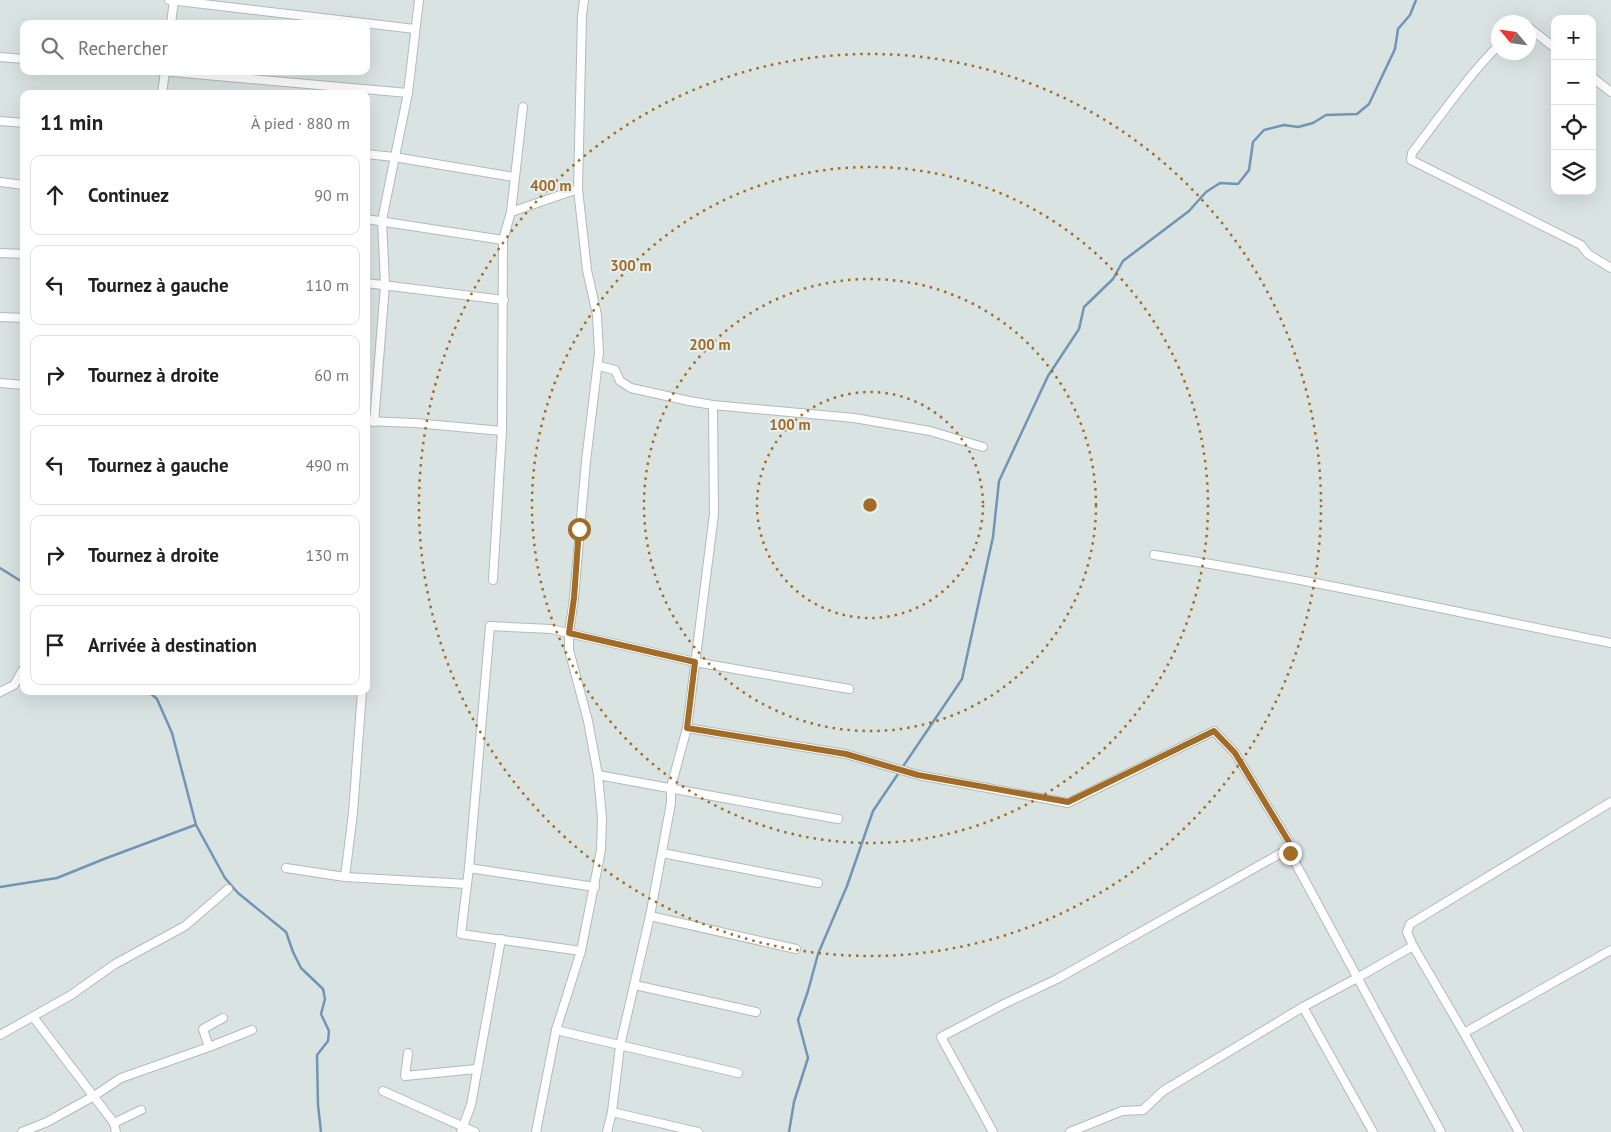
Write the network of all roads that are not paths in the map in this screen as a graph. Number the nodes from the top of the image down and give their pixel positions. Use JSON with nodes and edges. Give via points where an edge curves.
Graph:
{"nodes":[{"id":1,"x":169,"y":0,"type":"edge"},
{"id":2,"x":174,"y":0,"type":"edge"},
{"id":3,"x":419,"y":0,"type":"edge"},
{"id":4,"x":584,"y":0,"type":"edge"},
{"id":5,"x":172,"y":20,"type":"edge"},
{"id":6,"x":340,"y":20,"type":"edge"},
{"id":7,"x":370,"y":24,"type":"edge"},
{"id":8,"x":415,"y":29,"type":"junction"},
{"id":9,"x":1536,"y":33,"type":"edge"},
{"id":10,"x":1551,"y":45,"type":"edge"},
{"id":11,"x":1491,"y":54,"type":"edge"},
{"id":12,"x":0,"y":57,"type":"edge"},
{"id":13,"x":20,"y":59,"type":"edge"},
{"id":14,"x":164,"y":75,"type":"edge"},
{"id":15,"x":208,"y":75,"type":"edge"},
{"id":16,"x":1596,"y":80,"type":"edge"},
{"id":17,"x":162,"y":90,"type":"edge"},
{"id":18,"x":1611,"y":92,"type":"edge"},
{"id":19,"x":408,"y":93,"type":"junction"},
{"id":20,"x":524,"y":107,"type":"dead end"},
{"id":21,"x":0,"y":121,"type":"edge"},
{"id":22,"x":20,"y":123,"type":"edge"},
{"id":23,"x":370,"y":154,"type":"edge"},
{"id":24,"x":394,"y":156,"type":"junction"},
{"id":25,"x":514,"y":177,"type":"junction"},
{"id":26,"x":0,"y":182,"type":"edge"},
{"id":27,"x":20,"y":184,"type":"edge"},
{"id":28,"x":578,"y":189,"type":"junction"},
{"id":29,"x":511,"y":212,"type":"junction"},
{"id":30,"x":370,"y":219,"type":"edge"},
{"id":31,"x":382,"y":220,"type":"junction"},
{"id":32,"x":503,"y":240,"type":"junction"},
{"id":33,"x":0,"y":253,"type":"edge"},
{"id":34,"x":20,"y":254,"type":"edge"},
{"id":35,"x":1611,"y":268,"type":"edge"},
{"id":36,"x":370,"y":283,"type":"edge"},
{"id":37,"x":385,"y":285,"type":"junction"},
{"id":38,"x":504,"y":300,"type":"junction"},
{"id":39,"x":0,"y":316,"type":"edge"},
{"id":40,"x":20,"y":318,"type":"edge"},
{"id":41,"x":599,"y":366,"type":"junction"},
{"id":42,"x":0,"y":383,"type":"edge"},
{"id":43,"x":20,"y":385,"type":"edge"},
{"id":44,"x":713,"y":405,"type":"junction"},
{"id":45,"x":370,"y":421,"type":"edge"},
{"id":46,"x":502,"y":432,"type":"junction"},
{"id":47,"x":983,"y":447,"type":"dead end"},
{"id":48,"x":1154,"y":555,"type":"dead end"},
{"id":49,"x":493,"y":580,"type":"dead end"},
{"id":50,"x":569,"y":633,"type":"junction"},
{"id":51,"x":1611,"y":642,"type":"edge"},
{"id":52,"x":695,"y":662,"type":"junction"},
{"id":53,"x":20,"y":674,"type":"edge"},
{"id":54,"x":849,"y":689,"type":"dead end"},
{"id":55,"x":0,"y":692,"type":"edge"},
{"id":56,"x":362,"y":695,"type":"edge"},
{"id":57,"x":687,"y":728,"type":"junction"},
{"id":58,"x":598,"y":775,"type":"junction"},
{"id":59,"x":671,"y":787,"type":"junction"},
{"id":60,"x":1611,"y":802,"type":"edge"},
{"id":61,"x":838,"y":819,"type":"dead end"},
{"id":62,"x":1292,"y":847,"type":"junction"},
{"id":63,"x":662,"y":854,"type":"junction"},
{"id":64,"x":286,"y":868,"type":"dead end"},
{"id":65,"x":469,"y":868,"type":"junction"},
{"id":66,"x":345,"y":877,"type":"junction"},
{"id":67,"x":818,"y":883,"type":"dead end"},
{"id":68,"x":467,"y":884,"type":"junction"},
{"id":69,"x":595,"y":887,"type":"junction"},
{"id":70,"x":228,"y":889,"type":"dead end"},
{"id":71,"x":650,"y":916,"type":"junction"},
{"id":72,"x":501,"y":939,"type":"junction"},
{"id":73,"x":1413,"y":946,"type":"junction"},
{"id":74,"x":796,"y":948,"type":"dead end"},
{"id":75,"x":1611,"y":950,"type":"edge"},
{"id":76,"x":581,"y":951,"type":"junction"},
{"id":77,"x":1358,"y":978,"type":"junction"},
{"id":78,"x":635,"y":985,"type":"junction"},
{"id":79,"x":1302,"y":1007,"type":"junction"},
{"id":80,"x":756,"y":1012,"type":"dead end"},
{"id":81,"x":34,"y":1018,"type":"junction"},
{"id":82,"x":223,"y":1018,"type":"dead end"},
{"id":83,"x":252,"y":1030,"type":"dead end"},
{"id":84,"x":556,"y":1030,"type":"junction"},
{"id":85,"x":1464,"y":1033,"type":"junction"},
{"id":86,"x":0,"y":1035,"type":"edge"},
{"id":87,"x":620,"y":1046,"type":"junction"},
{"id":88,"x":209,"y":1048,"type":"junction"},
{"id":89,"x":408,"y":1053,"type":"dead end"},
{"id":90,"x":476,"y":1069,"type":"junction"},
{"id":91,"x":738,"y":1073,"type":"dead end"},
{"id":92,"x":383,"y":1091,"type":"dead end"},
{"id":93,"x":94,"y":1096,"type":"junction"},
{"id":94,"x":142,"y":1110,"type":"dead end"},
{"id":95,"x":612,"y":1112,"type":"junction"},
{"id":96,"x":114,"y":1123,"type":"junction"},
{"id":97,"x":462,"y":1129,"type":"edge"},
{"id":98,"x":22,"y":1132,"type":"edge"},
{"id":99,"x":116,"y":1132,"type":"edge"},
{"id":100,"x":475,"y":1132,"type":"edge"},
{"id":101,"x":536,"y":1132,"type":"edge"},
{"id":102,"x":606,"y":1132,"type":"edge"},
{"id":103,"x":698,"y":1132,"type":"edge"},
{"id":104,"x":993,"y":1132,"type":"edge"},
{"id":105,"x":1070,"y":1132,"type":"edge"},
{"id":106,"x":1373,"y":1132,"type":"edge"},
{"id":107,"x":1441,"y":1132,"type":"edge"},
{"id":108,"x":1519,"y":1132,"type":"edge"}],
"edges":[{"from":1,"to":2,"type":"street"},
{"from":2,"to":5,"type":"street"},
{"from":2,"to":6,"type":"street"},
{"from":3,"to":8,"type":"street"},
{"from":4,"to":28,"type":"street"},
{"from":7,"to":8,"type":"street"},
{"from":8,"to":19,"type":"street"},
{"from":9,"to":10,"type":"street"},
{"from":11,"to":35,"type":"street","via":[[1412,153],[1411,160],[1581,245],[1588,254]]},
{"from":12,"to":13,"type":"street"},
{"from":14,"to":17,"type":"street"},
{"from":15,"to":19,"type":"street"},
{"from":16,"to":18,"type":"street"},
{"from":19,"to":24,"type":"street"},
{"from":20,"to":25,"type":"street"},
{"from":21,"to":22,"type":"street"},
{"from":23,"to":24,"type":"street"},
{"from":24,"to":25,"type":"street"},
{"from":24,"to":31,"type":"street"},
{"from":25,"to":29,"type":"street"},
{"from":26,"to":27,"type":"street"},
{"from":28,"to":29,"type":"street"},
{"from":28,"to":41,"type":"street","via":[[587,270],[597,315]]},
{"from":29,"to":32,"type":"street"},
{"from":30,"to":31,"type":"street"},
{"from":31,"to":32,"type":"street"},
{"from":31,"to":37,"type":"street"},
{"from":32,"to":38,"type":"street"},
{"from":33,"to":34,"type":"street"},
{"from":36,"to":37,"type":"street"},
{"from":37,"to":38,"type":"street"},
{"from":37,"to":45,"type":"street"},
{"from":38,"to":46,"type":"street"},
{"from":39,"to":40,"type":"street"},
{"from":41,"to":44,"type":"street","via":[[615,370],[620,381],[631,388]]},
{"from":41,"to":50,"type":"street"},
{"from":42,"to":43,"type":"street"},
{"from":44,"to":47,"type":"street","via":[[854,418],[930,431]]},
{"from":44,"to":52,"type":"street","via":[[714,514]]},
{"from":45,"to":46,"type":"street"},
{"from":46,"to":49,"type":"street"},
{"from":48,"to":51,"type":"street","via":[[1234,567]]},
{"from":50,"to":52,"type":"street"},
{"from":50,"to":58,"type":"street","via":[[569,650]]},
{"from":50,"to":65,"type":"street","via":[[551,628],[490,626]]},
{"from":52,"to":54,"type":"street"},
{"from":52,"to":57,"type":"street"},
{"from":53,"to":55,"type":"street","via":[[14,684]]},
{"from":56,"to":66,"type":"street"},
{"from":57,"to":59,"type":"street"},
{"from":57,"to":62,"type":"street","via":[[846,754],[918,775],[1068,802],[1214,731],[1235,753]]},
{"from":58,"to":59,"type":"street"},
{"from":58,"to":69,"type":"street","via":[[602,818]]},
{"from":59,"to":61,"type":"street"},
{"from":59,"to":63,"type":"street"},
{"from":60,"to":73,"type":"street","via":[[1410,924],[1407,932]]},
{"from":62,"to":77,"type":"street","via":[[1290,853]]},
{"from":62,"to":104,"type":"street","via":[[1057,979],[941,1037]]},
{"from":63,"to":67,"type":"street"},
{"from":63,"to":71,"type":"street"},
{"from":64,"to":66,"type":"street"},
{"from":65,"to":68,"type":"street"},
{"from":65,"to":69,"type":"street"},
{"from":66,"to":68,"type":"street"},
{"from":68,"to":72,"type":"street","via":[[461,934]]},
{"from":69,"to":76,"type":"street"},
{"from":70,"to":81,"type":"street","via":[[185,926],[115,964]]},
{"from":71,"to":74,"type":"street"},
{"from":71,"to":78,"type":"street"},
{"from":72,"to":76,"type":"street"},
{"from":72,"to":90,"type":"street"},
{"from":73,"to":77,"type":"street"},
{"from":73,"to":85,"type":"street"},
{"from":75,"to":85,"type":"street"},
{"from":76,"to":84,"type":"street"},
{"from":77,"to":79,"type":"street"},
{"from":77,"to":107,"type":"street"},
{"from":78,"to":80,"type":"street"},
{"from":78,"to":87,"type":"street"},
{"from":79,"to":105,"type":"street","via":[[1164,1092],[1143,1110],[1122,1111]]},
{"from":79,"to":106,"type":"street"},
{"from":81,"to":86,"type":"street"},
{"from":81,"to":93,"type":"street"},
{"from":82,"to":88,"type":"street","via":[[203,1030]]},
{"from":83,"to":88,"type":"street"},
{"from":84,"to":87,"type":"street"},
{"from":84,"to":101,"type":"street"},
{"from":85,"to":108,"type":"street"},
{"from":87,"to":91,"type":"street"},
{"from":87,"to":95,"type":"street"},
{"from":88,"to":93,"type":"street","via":[[121,1078]]},
{"from":89,"to":90,"type":"street","via":[[404,1076]]},
{"from":90,"to":97,"type":"street","via":[[471,1105]]},
{"from":92,"to":97,"type":"street"},
{"from":93,"to":96,"type":"street"},
{"from":93,"to":98,"type":"street"},
{"from":94,"to":96,"type":"street"},
{"from":95,"to":102,"type":"street"},
{"from":95,"to":103,"type":"street"},
{"from":96,"to":99,"type":"street"},
{"from":97,"to":100,"type":"street"}]}
